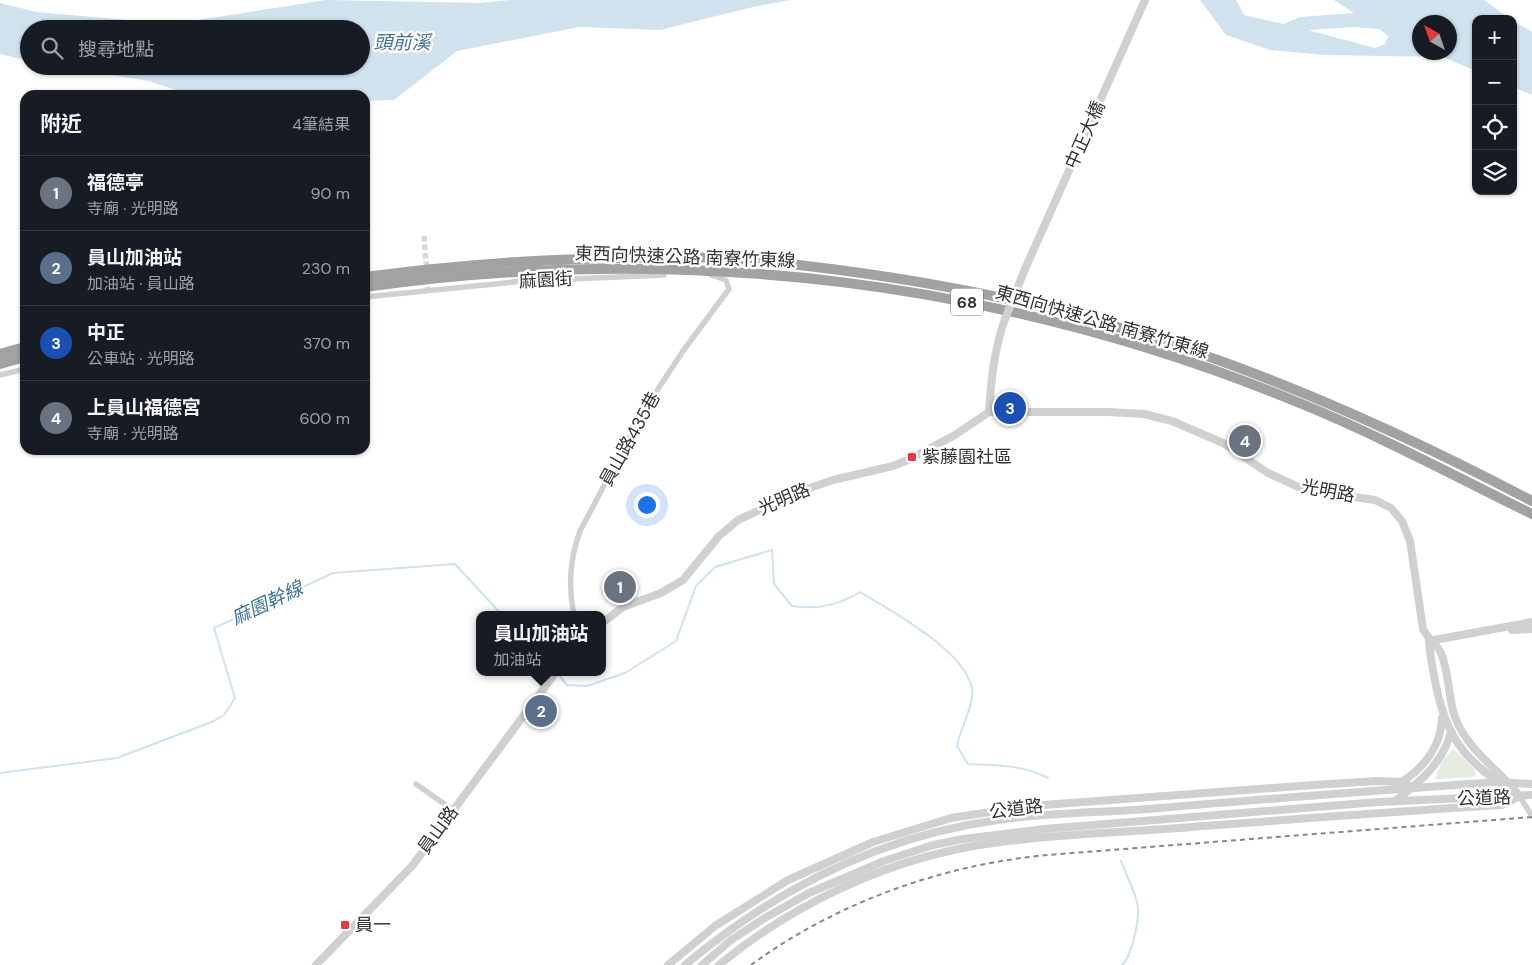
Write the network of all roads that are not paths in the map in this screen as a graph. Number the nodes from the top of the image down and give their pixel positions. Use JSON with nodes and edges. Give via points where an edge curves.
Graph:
{"nodes":[{"id":1,"x":1146,"y":0,"type":"edge"},
{"id":2,"x":370,"y":276,"type":"edge"},
{"id":3,"x":726,"y":280,"type":"joint"},
{"id":4,"x":370,"y":286,"type":"edge"},
{"id":5,"x":370,"y":296,"type":"edge"},
{"id":6,"x":20,"y":348,"type":"edge"},
{"id":7,"x":0,"y":354,"type":"edge"},
{"id":8,"x":20,"y":359,"type":"edge"},
{"id":9,"x":0,"y":364,"type":"edge"},
{"id":10,"x":20,"y":370,"type":"edge"},
{"id":11,"x":0,"y":375,"type":"edge"},
{"id":12,"x":989,"y":412,"type":"junction"},
{"id":13,"x":1532,"y":501,"type":"edge"},
{"id":14,"x":1532,"y":514,"type":"edge"},
{"id":15,"x":573,"y":611,"type":"edge"},
{"id":16,"x":606,"y":620,"type":"edge"},
{"id":17,"x":1532,"y":622,"type":"edge"},
{"id":18,"x":1532,"y":629,"type":"edge"},
{"id":19,"x":1488,"y":631,"type":"junction"},
{"id":20,"x":1429,"y":641,"type":"junction"},
{"id":21,"x":553,"y":676,"type":"edge"},
{"id":22,"x":1440,"y":706,"type":"junction"},
{"id":23,"x":1453,"y":710,"type":"junction"},
{"id":24,"x":1451,"y":734,"type":"junction"},
{"id":25,"x":1402,"y":782,"type":"junction"},
{"id":26,"x":1504,"y":782,"type":"junction"},
{"id":27,"x":416,"y":784,"type":"dead end"},
{"id":28,"x":1532,"y":784,"type":"edge"},
{"id":29,"x":1314,"y":785,"type":"junction"},
{"id":30,"x":1413,"y":788,"type":"junction"},
{"id":31,"x":1378,"y":791,"type":"junction"},
{"id":32,"x":1532,"y":794,"type":"edge"},
{"id":33,"x":1314,"y":795,"type":"junction"},
{"id":34,"x":1520,"y":797,"type":"junction"},
{"id":35,"x":1394,"y":802,"type":"junction"},
{"id":36,"x":453,"y":810,"type":"junction"},
{"id":37,"x":1379,"y":813,"type":"junction"},
{"id":38,"x":1532,"y":816,"type":"edge"},
{"id":39,"x":923,"y":826,"type":"junction"},
{"id":40,"x":924,"y":836,"type":"junction"},
{"id":41,"x":316,"y":965,"type":"edge"},
{"id":42,"x":668,"y":965,"type":"edge"},
{"id":43,"x":685,"y":965,"type":"edge"},
{"id":44,"x":702,"y":965,"type":"edge"},
{"id":45,"x":719,"y":965,"type":"edge"}],
"edges":[{"from":1,"to":12,"type":"street","name":"中正大橋","bridge":true,"via":[[1005,319],[991,376]]},
{"from":2,"to":13,"type":"highway","name":"東西向快速公路 南寮竹東線","number":"68","via":[[447,266],[536,260],[739,259],[859,273],[998,297],[1123,328],[1275,380],[1463,464]]},
{"from":3,"to":5,"type":"street","name":"麻園街","via":[[712,275],[692,275],[524,281]]},
{"from":3,"to":15,"type":"street","name":"員山路435巷","via":[[729,284],[726,294],[643,412],[580,531],[571,565]]},
{"from":4,"to":14,"type":"highway","name":"東西向快速公路 南寮竹東線","number":"68","via":[[544,270],[702,270],[829,280],[948,298],[1120,340],[1299,403],[1381,438]]},
{"from":6,"to":7,"type":"highway"},
{"from":8,"to":9,"type":"highway"},
{"from":10,"to":11,"type":"street"},
{"from":12,"to":16,"type":"street","name":"光明路","via":[[908,460],[817,484],[748,514],[727,528],[683,580],[661,593],[624,607]]},
{"from":12,"to":20,"type":"street","name":"光明路","via":[[1108,412],[1157,416],[1223,443],[1268,473],[1305,490],[1368,498],[1391,508],[1402,521],[1410,541],[1423,629]]},
{"from":17,"to":19,"type":"street"},
{"from":18,"to":19,"type":"street"},
{"from":19,"to":20,"type":"street"},
{"from":20,"to":22,"type":"street","name":"光明路"},
{"from":20,"to":23,"type":"street","name":"光明路","via":[[1441,652]]},
{"from":21,"to":36,"type":"street","name":"員山路"},
{"from":22,"to":24,"type":"street","name":"光明路"},
{"from":22,"to":25,"type":"street","name":"公道路","via":[[1441,729],[1435,747],[1425,762]]},
{"from":23,"to":24,"type":"street"},
{"from":23,"to":26,"type":"street","name":"光明路","via":[[1460,729]]},
{"from":24,"to":26,"type":"street","name":"光明路","via":[[1477,765]]},
{"from":24,"to":30,"type":"street","via":[[1439,760]]},
{"from":25,"to":29,"type":"street","name":"公道路"},
{"from":25,"to":30,"type":"street"},
{"from":25,"to":31,"type":"street","name":"公道路"},
{"from":26,"to":28,"type":"street","name":"公道路"},
{"from":26,"to":30,"type":"street","name":"公道路"},
{"from":26,"to":34,"type":"street","name":"光明路"},
{"from":26,"to":34,"type":"street","name":"光明路"},
{"from":27,"to":36,"type":"street"},
{"from":29,"to":33,"type":"street"},
{"from":29,"to":39,"type":"street","name":"公道路","via":[[1030,806],[950,818]]},
{"from":30,"to":31,"type":"street","name":"公道路"},
{"from":30,"to":35,"type":"street"},
{"from":31,"to":33,"type":"street","name":"公道路"},
{"from":32,"to":34,"type":"street"},
{"from":33,"to":40,"type":"street","name":"公道路","via":[[1032,816],[953,828]]},
{"from":34,"to":35,"type":"street","name":"公道路","via":[[1491,795]]},
{"from":34,"to":37,"type":"street","name":"公道路","via":[[1502,805]]},
{"from":34,"to":38,"type":"street","name":"光明路"},
{"from":35,"to":37,"type":"street"},
{"from":35,"to":44,"type":"street","name":"公道路","via":[[1044,829],[933,845],[884,861],[810,892],[763,918]]},
{"from":36,"to":41,"type":"street","name":"員山路","via":[[412,866]]},
{"from":37,"to":45,"type":"street","name":"公道路","via":[[1044,838],[935,855],[856,883],[808,905],[769,927]]},
{"from":39,"to":40,"type":"street"},
{"from":39,"to":42,"type":"street","name":"公道路","via":[[873,842],[788,880],[715,926]]},
{"from":40,"to":43,"type":"street","name":"公道路","via":[[875,852],[797,887],[753,913]]}]}
